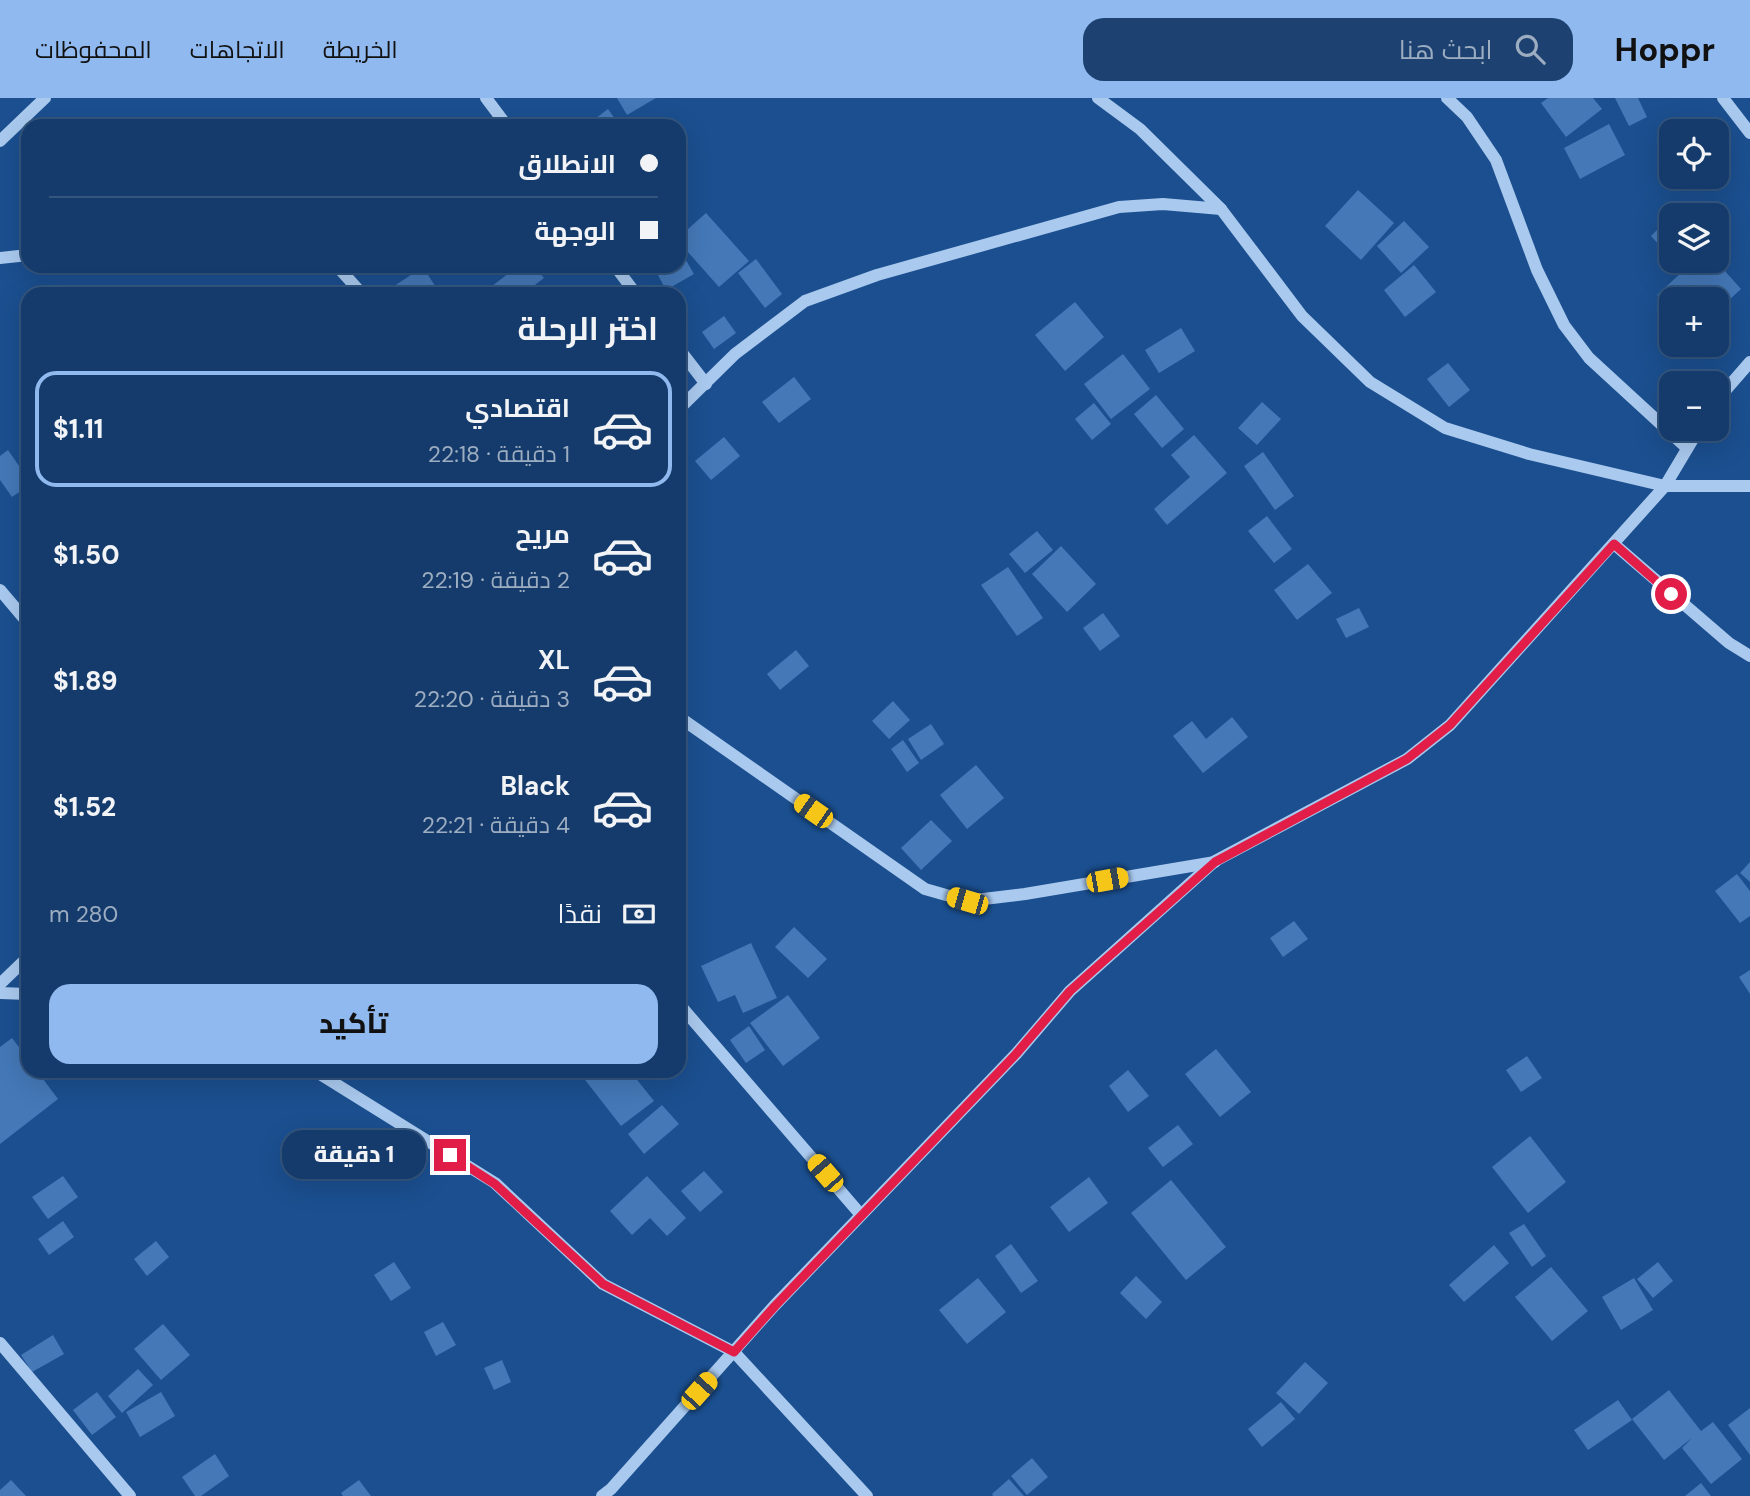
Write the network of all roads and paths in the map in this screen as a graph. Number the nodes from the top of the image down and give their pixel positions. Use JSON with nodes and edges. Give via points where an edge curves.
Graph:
{"nodes":[{"id":1,"x":45,"y":98,"type":"edge"},
{"id":2,"x":486,"y":98,"type":"edge"},
{"id":3,"x":1098,"y":98,"type":"edge"},
{"id":4,"x":1447,"y":98,"type":"edge"},
{"id":5,"x":1723,"y":98,"type":"edge"},
{"id":6,"x":23,"y":119,"type":"edge"},
{"id":7,"x":502,"y":119,"type":"edge"},
{"id":8,"x":21,"y":121,"type":"edge"},
{"id":9,"x":1750,"y":132,"type":"edge"},
{"id":10,"x":0,"y":141,"type":"edge"},
{"id":11,"x":1221,"y":209,"type":"junction"},
{"id":12,"x":21,"y":256,"type":"edge"},
{"id":13,"x":0,"y":258,"type":"edge"},
{"id":14,"x":343,"y":273,"type":"edge"},
{"id":15,"x":356,"y":287,"type":"edge"},
{"id":16,"x":686,"y":358,"type":"edge"},
{"id":17,"x":1750,"y":362,"type":"edge"},
{"id":18,"x":706,"y":384,"type":"junction"},
{"id":19,"x":1729,"y":386,"type":"edge"},
{"id":20,"x":686,"y":403,"type":"edge"},
{"id":21,"x":1691,"y":441,"type":"edge"},
{"id":22,"x":1687,"y":448,"type":"junction"},
{"id":23,"x":1665,"y":486,"type":"junction"},
{"id":24,"x":1750,"y":486,"type":"edge"},
{"id":25,"x":1614,"y":544,"type":"junction"},
{"id":26,"x":0,"y":590,"type":"edge"},
{"id":27,"x":21,"y":615,"type":"edge"},
{"id":28,"x":1750,"y":656,"type":"edge"},
{"id":29,"x":686,"y":722,"type":"edge"},
{"id":30,"x":1215,"y":862,"type":"junction"},
{"id":31,"x":21,"y":964,"type":"edge"},
{"id":32,"x":0,"y":984,"type":"edge"},
{"id":33,"x":0,"y":993,"type":"edge"},
{"id":34,"x":21,"y":994,"type":"edge"},
{"id":35,"x":686,"y":1012,"type":"edge"},
{"id":36,"x":326,"y":1078,"type":"edge"},
{"id":37,"x":861,"y":1215,"type":"junction"},
{"id":38,"x":0,"y":1343,"type":"edge"},
{"id":39,"x":734,"y":1352,"type":"junction"},
{"id":40,"x":130,"y":1496,"type":"edge"},
{"id":41,"x":602,"y":1496,"type":"edge"},
{"id":42,"x":867,"y":1496,"type":"edge"}],
"edges":[{"from":1,"to":6,"type":"street"},
{"from":2,"to":7,"type":"street"},
{"from":3,"to":11,"type":"street","via":[[1140,129]]},
{"from":4,"to":22,"type":"street","via":[[1467,117],[1496,160],[1537,270],[1564,325],[1589,358]]},
{"from":5,"to":9,"type":"street"},
{"from":8,"to":10,"type":"street"},
{"from":11,"to":18,"type":"street","via":[[1163,204],[1119,207],[877,275],[805,301],[735,354]]},
{"from":11,"to":23,"type":"street","via":[[1302,316],[1370,382],[1445,428],[1528,454]]},
{"from":12,"to":13,"type":"street"},
{"from":14,"to":15,"type":"street"},
{"from":16,"to":18,"type":"street"},
{"from":17,"to":19,"type":"street"},
{"from":18,"to":20,"type":"street"},
{"from":21,"to":22,"type":"street"},
{"from":22,"to":23,"type":"street"},
{"from":23,"to":24,"type":"street"},
{"from":23,"to":25,"type":"street"},
{"from":25,"to":28,"type":"street"},
{"from":25,"to":30,"type":"street","via":[[1450,725],[1407,759]]},
{"from":26,"to":27,"type":"street"},
{"from":29,"to":30,"type":"street","via":[[925,888],[967,901]]},
{"from":30,"to":37,"type":"street","via":[[1070,991]]},
{"from":31,"to":32,"type":"street"},
{"from":33,"to":34,"type":"street"},
{"from":35,"to":37,"type":"street"},
{"from":36,"to":39,"type":"street","via":[[495,1184],[603,1284]]},
{"from":37,"to":39,"type":"street"},
{"from":38,"to":40,"type":"street"},
{"from":39,"to":41,"type":"street"},
{"from":39,"to":42,"type":"street"}]}
